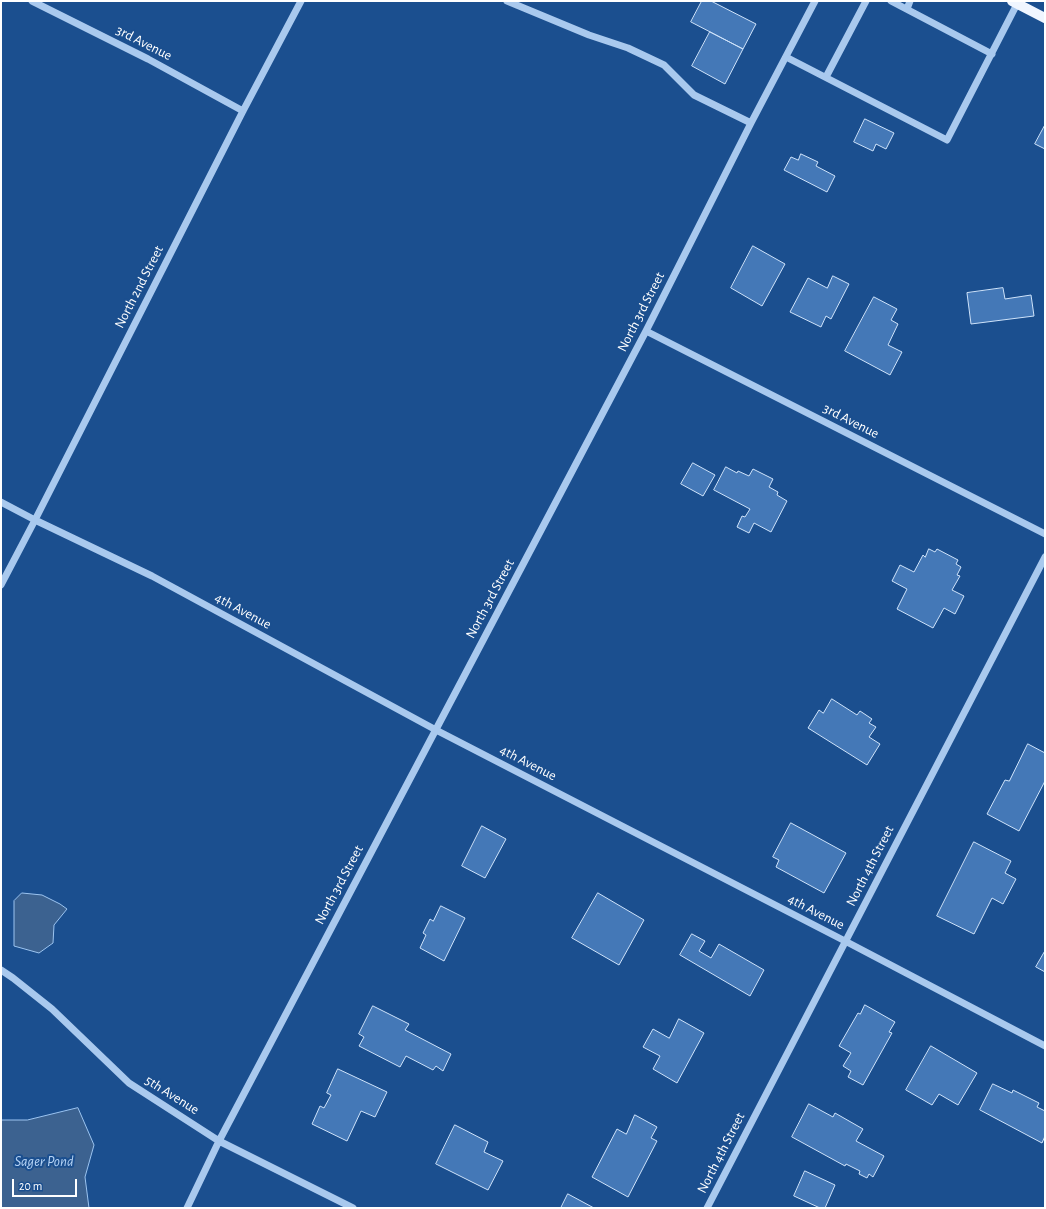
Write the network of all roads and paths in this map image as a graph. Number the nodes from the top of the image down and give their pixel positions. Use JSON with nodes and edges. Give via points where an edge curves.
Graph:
{"nodes":[{"id":1,"x":32,"y":1,"type":"edge"},
{"id":2,"x":301,"y":1,"type":"edge"},
{"id":3,"x":507,"y":1,"type":"edge"},
{"id":4,"x":815,"y":1,"type":"edge"},
{"id":5,"x":866,"y":1,"type":"edge"},
{"id":6,"x":891,"y":1,"type":"edge"},
{"id":7,"x":910,"y":1,"type":"edge"},
{"id":8,"x":1015,"y":2,"type":"edge"},
{"id":9,"x":906,"y":9,"type":"junction"},
{"id":10,"x":1045,"y":18,"type":"edge"},
{"id":11,"x":992,"y":54,"type":"junction"},
{"id":12,"x":786,"y":57,"type":"junction"},
{"id":13,"x":826,"y":77,"type":"junction"},
{"id":14,"x":243,"y":111,"type":"junction"},
{"id":15,"x":751,"y":124,"type":"junction"},
{"id":16,"x":646,"y":331,"type":"junction"},
{"id":17,"x":1,"y":502,"type":"edge"},
{"id":18,"x":35,"y":520,"type":"junction"},
{"id":19,"x":1045,"y":534,"type":"edge"},
{"id":20,"x":1045,"y":557,"type":"edge"},
{"id":21,"x":1,"y":585,"type":"edge"},
{"id":22,"x":436,"y":730,"type":"junction"},
{"id":23,"x":845,"y":941,"type":"junction"},
{"id":24,"x":1,"y":970,"type":"edge"},
{"id":25,"x":1045,"y":1046,"type":"edge"},
{"id":26,"x":220,"y":1140,"type":"junction"},
{"id":27,"x":187,"y":1208,"type":"edge"},
{"id":28,"x":353,"y":1208,"type":"edge"},
{"id":29,"x":707,"y":1208,"type":"edge"}],
"edges":[{"from":1,"to":14,"type":"street","name":"3rd Avenue","via":[[148,59]]},
{"from":2,"to":14,"type":"street","name":"North 2nd Street"},
{"from":3,"to":15,"type":"street","via":[[589,35],[628,48],[664,65],[694,95]]},
{"from":4,"to":12,"type":"street","name":"North 3rd Street"},
{"from":5,"to":13,"type":"street"},
{"from":6,"to":9,"type":"street"},
{"from":7,"to":9,"type":"street"},
{"from":8,"to":10,"type":"main road"},
{"from":8,"to":11,"type":"street"},
{"from":9,"to":11,"type":"street"},
{"from":11,"to":13,"type":"street","via":[[947,140]]},
{"from":12,"to":13,"type":"street"},
{"from":12,"to":15,"type":"street","name":"North 3rd Street"},
{"from":14,"to":18,"type":"street","name":"North 2nd Street"},
{"from":15,"to":16,"type":"street","name":"North 3rd Street"},
{"from":16,"to":19,"type":"street","name":"3rd Avenue"},
{"from":16,"to":22,"type":"street","name":"North 3rd Street"},
{"from":17,"to":18,"type":"street","name":"4th Avenue"},
{"from":18,"to":21,"type":"street","name":"North 2nd Street"},
{"from":18,"to":22,"type":"street","name":"4th Avenue","via":[[152,576]]},
{"from":20,"to":23,"type":"street","name":"North 4th Street"},
{"from":22,"to":23,"type":"street","name":"4th Avenue"},
{"from":22,"to":26,"type":"street","name":"North 3rd Street"},
{"from":23,"to":25,"type":"street","name":"4th Avenue"},
{"from":23,"to":29,"type":"street","name":"North 4th Street"},
{"from":24,"to":26,"type":"street","name":"5th Avenue","via":[[52,1009],[129,1083]]},
{"from":26,"to":27,"type":"street","name":"North 3rd Street"},
{"from":26,"to":28,"type":"street","name":"5th Avenue"}]}
